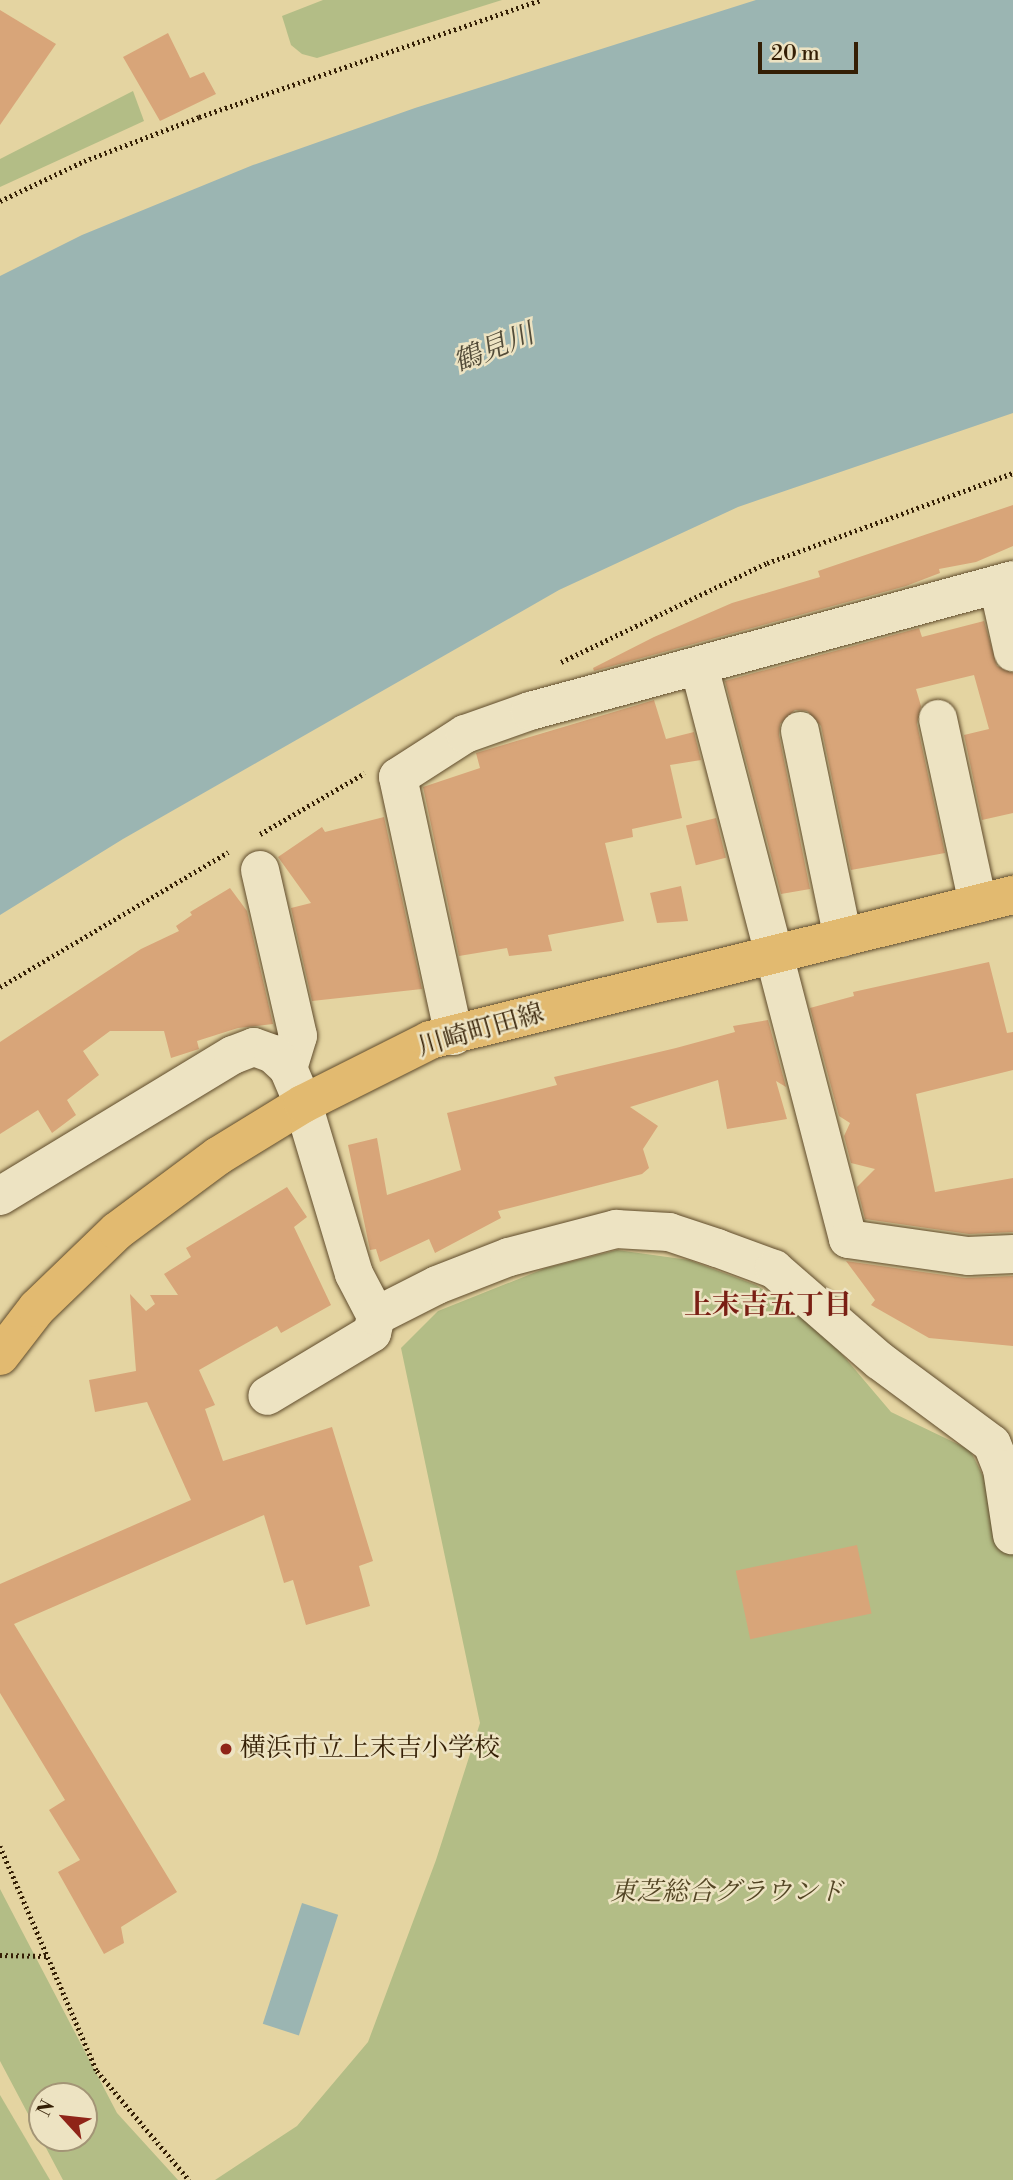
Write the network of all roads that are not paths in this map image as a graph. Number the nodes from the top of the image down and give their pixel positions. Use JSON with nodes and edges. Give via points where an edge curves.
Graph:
{"nodes":[{"id":1,"x":1005,"y":582,"type":"edge"},
{"id":2,"x":1013,"y":652,"type":"edge"},
{"id":3,"x":699,"y":666,"type":"junction"},
{"id":4,"x":938,"y":719,"type":"dead end"},
{"id":5,"x":800,"y":731,"type":"dead end"},
{"id":6,"x":260,"y":870,"type":"dead end"},
{"id":7,"x":995,"y":899,"type":"edge"},
{"id":8,"x":843,"y":938,"type":"junction"},
{"id":9,"x":772,"y":956,"type":"junction"},
{"id":10,"x":454,"y":1036,"type":"junction"},
{"id":11,"x":288,"y":1068,"type":"junction"},
{"id":12,"x":303,"y":1104,"type":"junction"},
{"id":13,"x":0,"y":1196,"type":"edge"},
{"id":14,"x":1013,"y":1254,"type":"edge"},
{"id":15,"x":376,"y":1316,"type":"junction"},
{"id":16,"x":0,"y":1356,"type":"edge"},
{"id":17,"x":267,"y":1396,"type":"dead end"},
{"id":18,"x":1012,"y":1535,"type":"edge"}],
"edges":[{"from":1,"to":2,"type":"street"},
{"from":1,"to":3,"type":"street"},
{"from":3,"to":9,"type":"street"},
{"from":3,"to":10,"type":"street","via":[[587,693],[465,734],[398,777]]},
{"from":4,"to":7,"type":"street"},
{"from":5,"to":8,"type":"street"},
{"from":6,"to":11,"type":"street","via":[[298,1036]]},
{"from":7,"to":8,"type":"main road","name":"川崎町田線"},
{"from":8,"to":9,"type":"main road","name":"川崎町田線"},
{"from":9,"to":10,"type":"main road","name":"川崎町田線"},
{"from":9,"to":14,"type":"street","via":[[849,1239],[968,1256]]},
{"from":10,"to":12,"type":"main road","name":"川崎町田線","via":[[430,1041]]},
{"from":11,"to":12,"type":"street"},
{"from":11,"to":13,"type":"street","via":[[273,1054],[254,1047],[233,1055]]},
{"from":12,"to":15,"type":"street","via":[[354,1274]]},
{"from":12,"to":16,"type":"main road","name":"川崎町田線","via":[[218,1156],[117,1231],[37,1307]]},
{"from":15,"to":17,"type":"street","via":[[372,1333]]},
{"from":15,"to":18,"type":"street","via":[[437,1285],[509,1257],[616,1229],[668,1232],[717,1248],[774,1269],[880,1361],[992,1444],[1002,1469]]}]}
